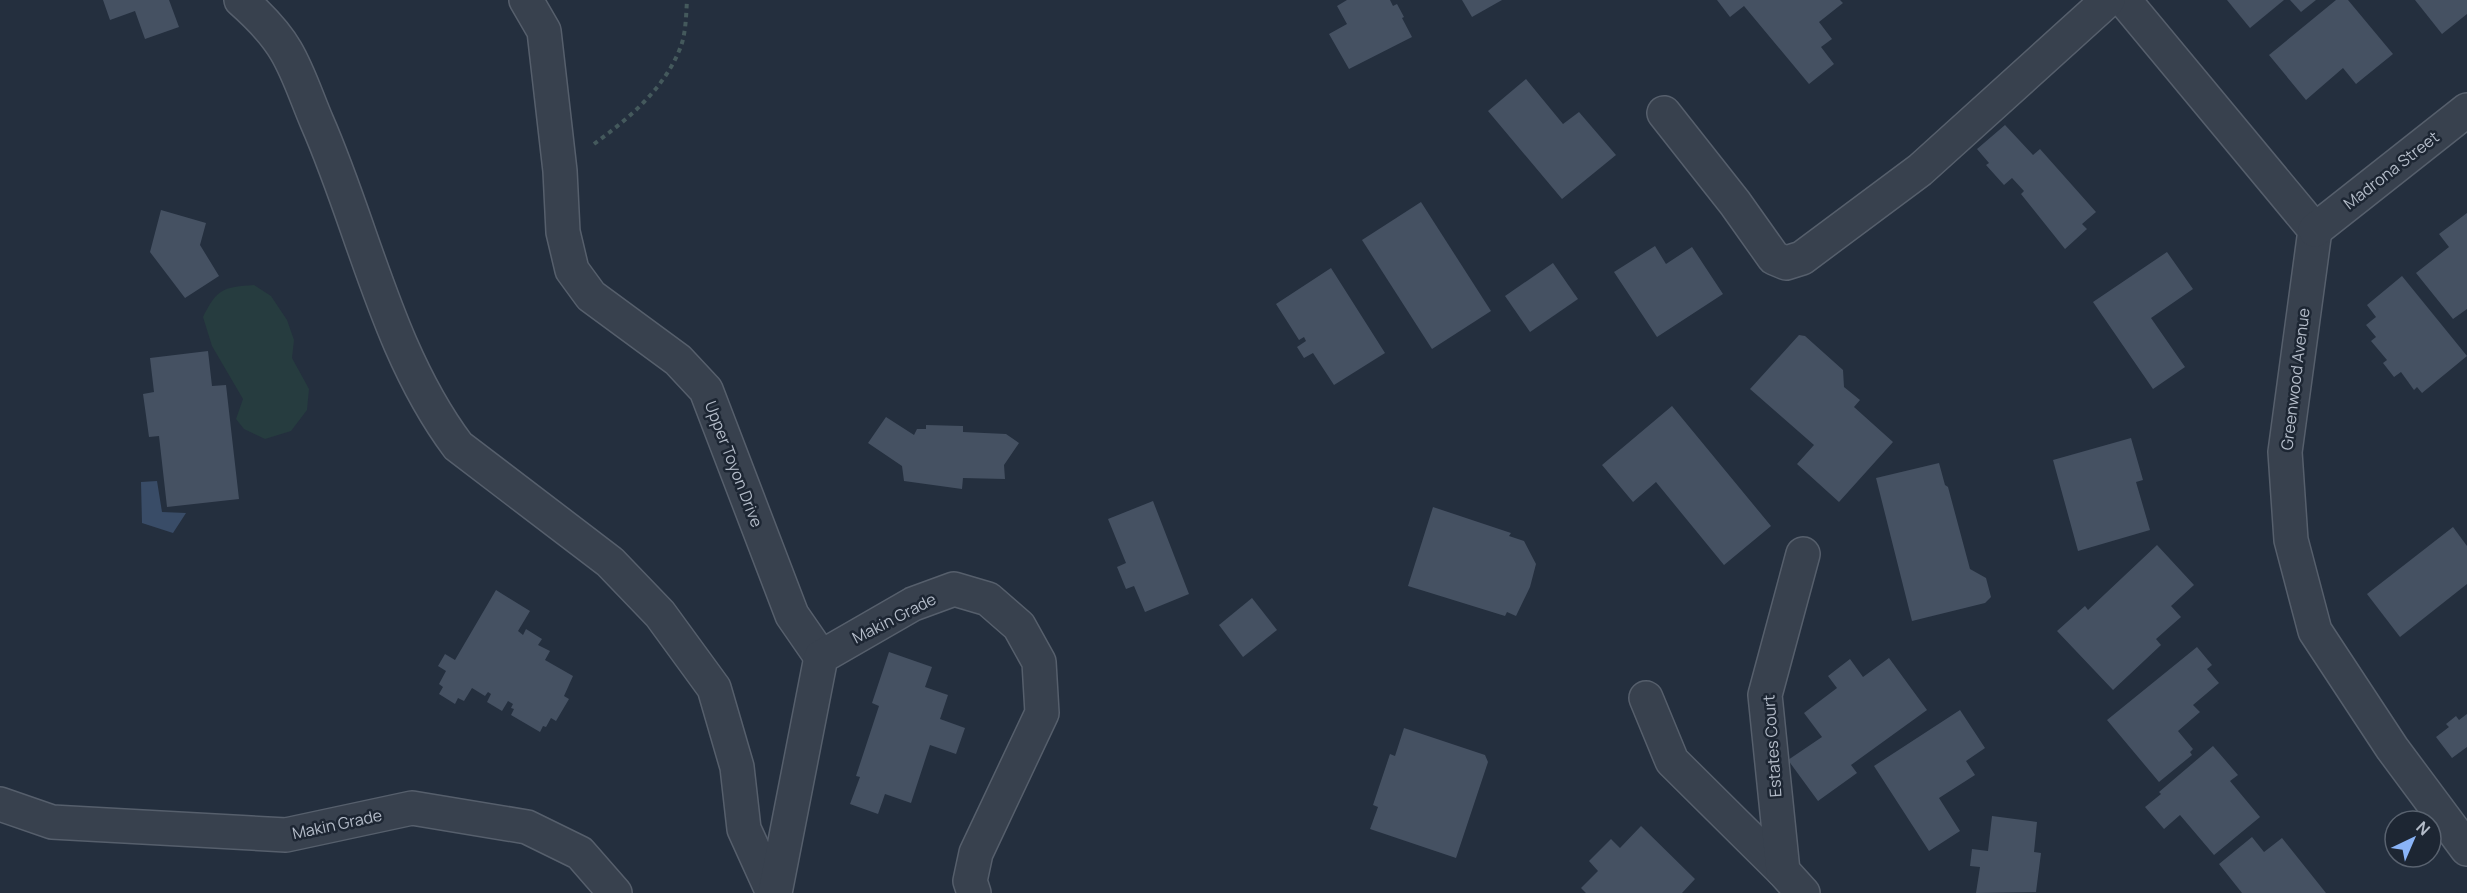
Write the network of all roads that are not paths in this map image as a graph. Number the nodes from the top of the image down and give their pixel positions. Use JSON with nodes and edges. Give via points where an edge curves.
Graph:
{"nodes":[{"id":1,"x":241,"y":0,"type":"edge"},
{"id":2,"x":526,"y":0,"type":"edge"},
{"id":3,"x":2108,"y":0,"type":"edge"},
{"id":4,"x":2124,"y":0,"type":"edge"},
{"id":5,"x":2467,"y":110,"type":"edge"},
{"id":6,"x":1664,"y":113,"type":"dead end"},
{"id":7,"x":2315,"y":230,"type":"junction"},
{"id":8,"x":1803,"y":554,"type":"dead end"},
{"id":9,"x":821,"y":657,"type":"junction"},
{"id":10,"x":1646,"y":698,"type":"dead end"},
{"id":11,"x":0,"y":804,"type":"edge"},
{"id":12,"x":2467,"y":849,"type":"edge"},
{"id":13,"x":1793,"y":882,"type":"edge"},
{"id":14,"x":615,"y":893,"type":"edge"},
{"id":15,"x":774,"y":893,"type":"edge"},
{"id":16,"x":974,"y":893,"type":"edge"}],
"edges":[{"from":1,"to":15,"type":"street","via":[[286,51],[338,169],[390,322],[441,423],[458,446],[610,562],[660,614],[714,688],[737,767],[744,829]]},
{"from":2,"to":9,"type":"street","name":"Upper Toyon Drive","via":[[544,32],[563,232],[572,270],[591,296],[678,360],[706,390],[792,615]]},
{"from":3,"to":6,"type":"street","via":[[1920,170],[1802,258],[1786,263],[1774,258]]},
{"from":4,"to":7,"type":"street"},
{"from":5,"to":7,"type":"street","name":"Madrona Street"},
{"from":7,"to":12,"type":"street","name":"Greenwood Avenue","via":[[2285,452],[2291,540],[2315,631],[2392,748]]},
{"from":8,"to":13,"type":"street","name":"Estates Court","via":[[1765,695]]},
{"from":9,"to":15,"type":"street"},
{"from":9,"to":16,"type":"street","name":"Makin Grade","via":[[913,604],[954,589],[988,599],[1019,626],[1039,662],[1042,713],[976,853],[970,881]]},
{"from":10,"to":13,"type":"street","name":"Estates Court","via":[[1672,760]]},
{"from":11,"to":14,"type":"street","name":"Makin Grade","via":[[52,822],[286,835],[412,808],[526,827],[580,853]]}]}
